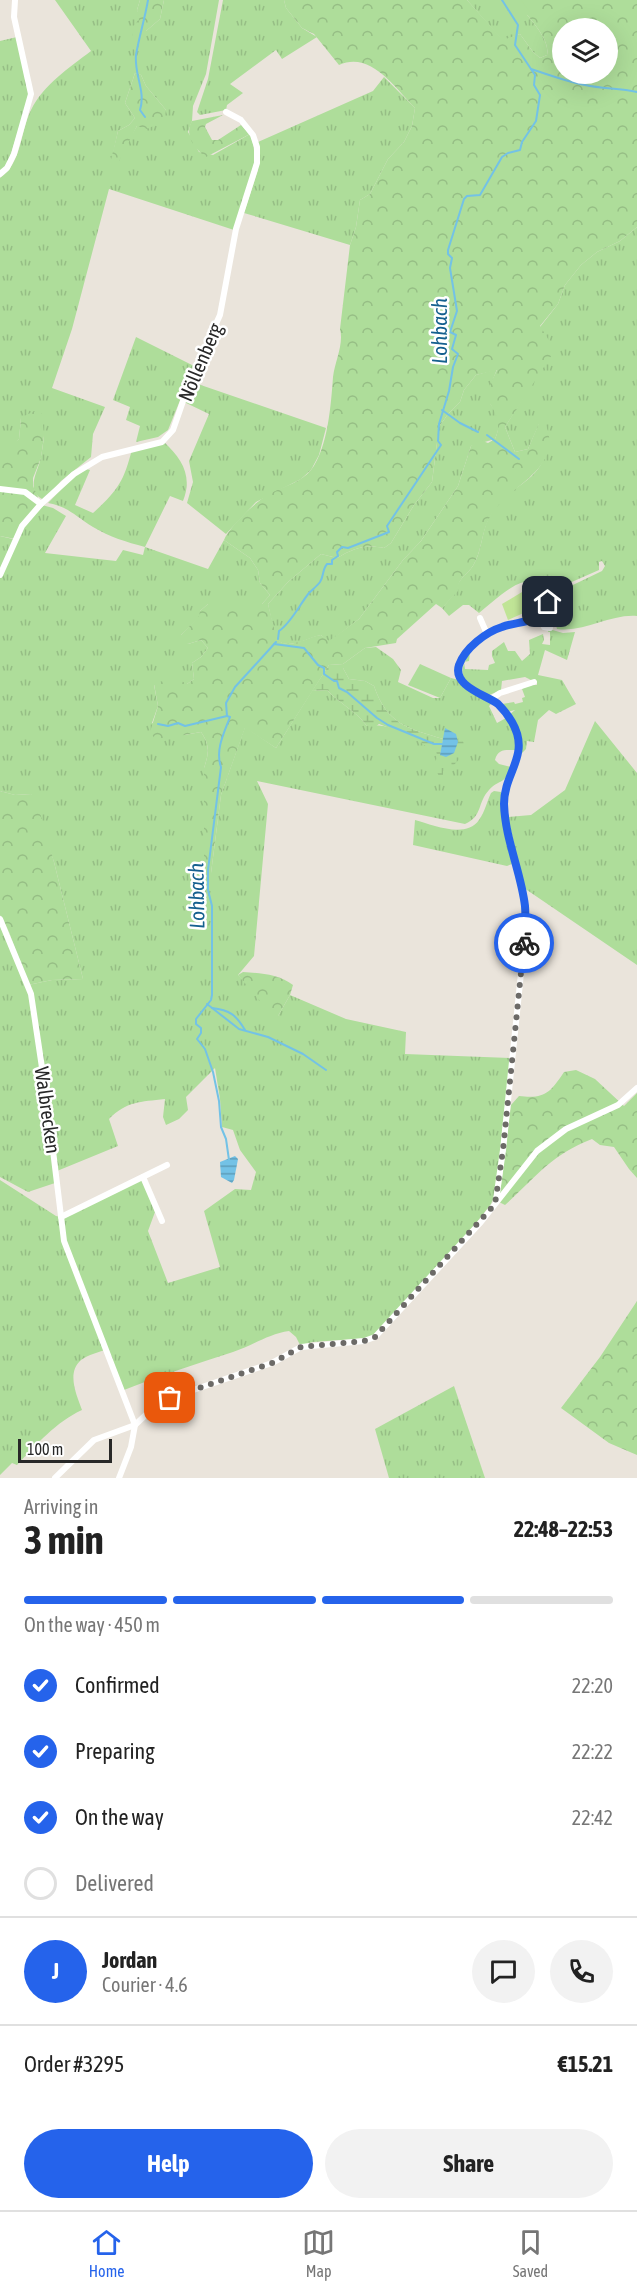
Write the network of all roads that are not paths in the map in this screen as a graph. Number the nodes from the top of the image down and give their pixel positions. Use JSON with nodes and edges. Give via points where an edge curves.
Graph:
{"nodes":[{"id":1,"x":15,"y":0,"type":"edge"},
{"id":2,"x":226,"y":112,"type":"dead end"},
{"id":3,"x":0,"y":174,"type":"edge"},
{"id":4,"x":0,"y":489,"type":"edge"},
{"id":5,"x":41,"y":504,"type":"junction"},
{"id":6,"x":0,"y":574,"type":"edge"},
{"id":7,"x":548,"y":602,"type":"dead end"},
{"id":8,"x":480,"y":618,"type":"dead end"},
{"id":9,"x":535,"y":618,"type":"junction"},
{"id":10,"x":550,"y":628,"type":"dead end"},
{"id":11,"x":488,"y":634,"type":"junction"},
{"id":12,"x":534,"y":682,"type":"dead end"},
{"id":13,"x":491,"y":699,"type":"junction"},
{"id":14,"x":0,"y":919,"type":"edge"},
{"id":15,"x":637,"y":1088,"type":"edge"},
{"id":16,"x":167,"y":1165,"type":"dead end"},
{"id":17,"x":143,"y":1177,"type":"junction"},
{"id":18,"x":495,"y":1204,"type":"junction"},
{"id":19,"x":61,"y":1216,"type":"junction"},
{"id":20,"x":162,"y":1221,"type":"dead end"},
{"id":21,"x":135,"y":1425,"type":"junction"},
{"id":22,"x":55,"y":1478,"type":"edge"},
{"id":23,"x":120,"y":1478,"type":"edge"}],
"edges":[{"from":1,"to":3,"type":"street","via":[[14,17],[31,94],[14,154]]},
{"from":2,"to":5,"type":"street","name":"Nöllenberg","via":[[237,116],[250,130],[257,163],[236,229],[220,315],[173,430],[162,442],[94,460]]},
{"from":4,"to":5,"type":"street","via":[[25,492]]},
{"from":5,"to":6,"type":"street","name":"Nöllenberg","via":[[22,526]]},
{"from":7,"to":9,"type":"street"},
{"from":8,"to":11,"type":"street"},
{"from":9,"to":10,"type":"street"},
{"from":9,"to":11,"type":"street"},
{"from":11,"to":13,"type":"street","via":[[464,657],[458,672],[465,684]]},
{"from":12,"to":13,"type":"street"},
{"from":13,"to":18,"type":"street","via":[[510,719],[519,740],[517,762],[507,782],[504,804],[526,913]]},
{"from":14,"to":19,"type":"street","name":"Walbrecken","via":[[31,994]]},
{"from":15,"to":18,"type":"street","via":[[618,1105],[572,1126],[547,1143]]},
{"from":16,"to":17,"type":"street"},
{"from":17,"to":19,"type":"street"},
{"from":17,"to":20,"type":"street"},
{"from":18,"to":21,"type":"street","via":[[375,1337],[301,1347],[272,1363],[165,1401]]},
{"from":19,"to":21,"type":"street","name":"Walbrecken","via":[[68,1253]]},
{"from":21,"to":22,"type":"street","via":[[97,1438]]},
{"from":21,"to":23,"type":"street","via":[[132,1447]]}]}
